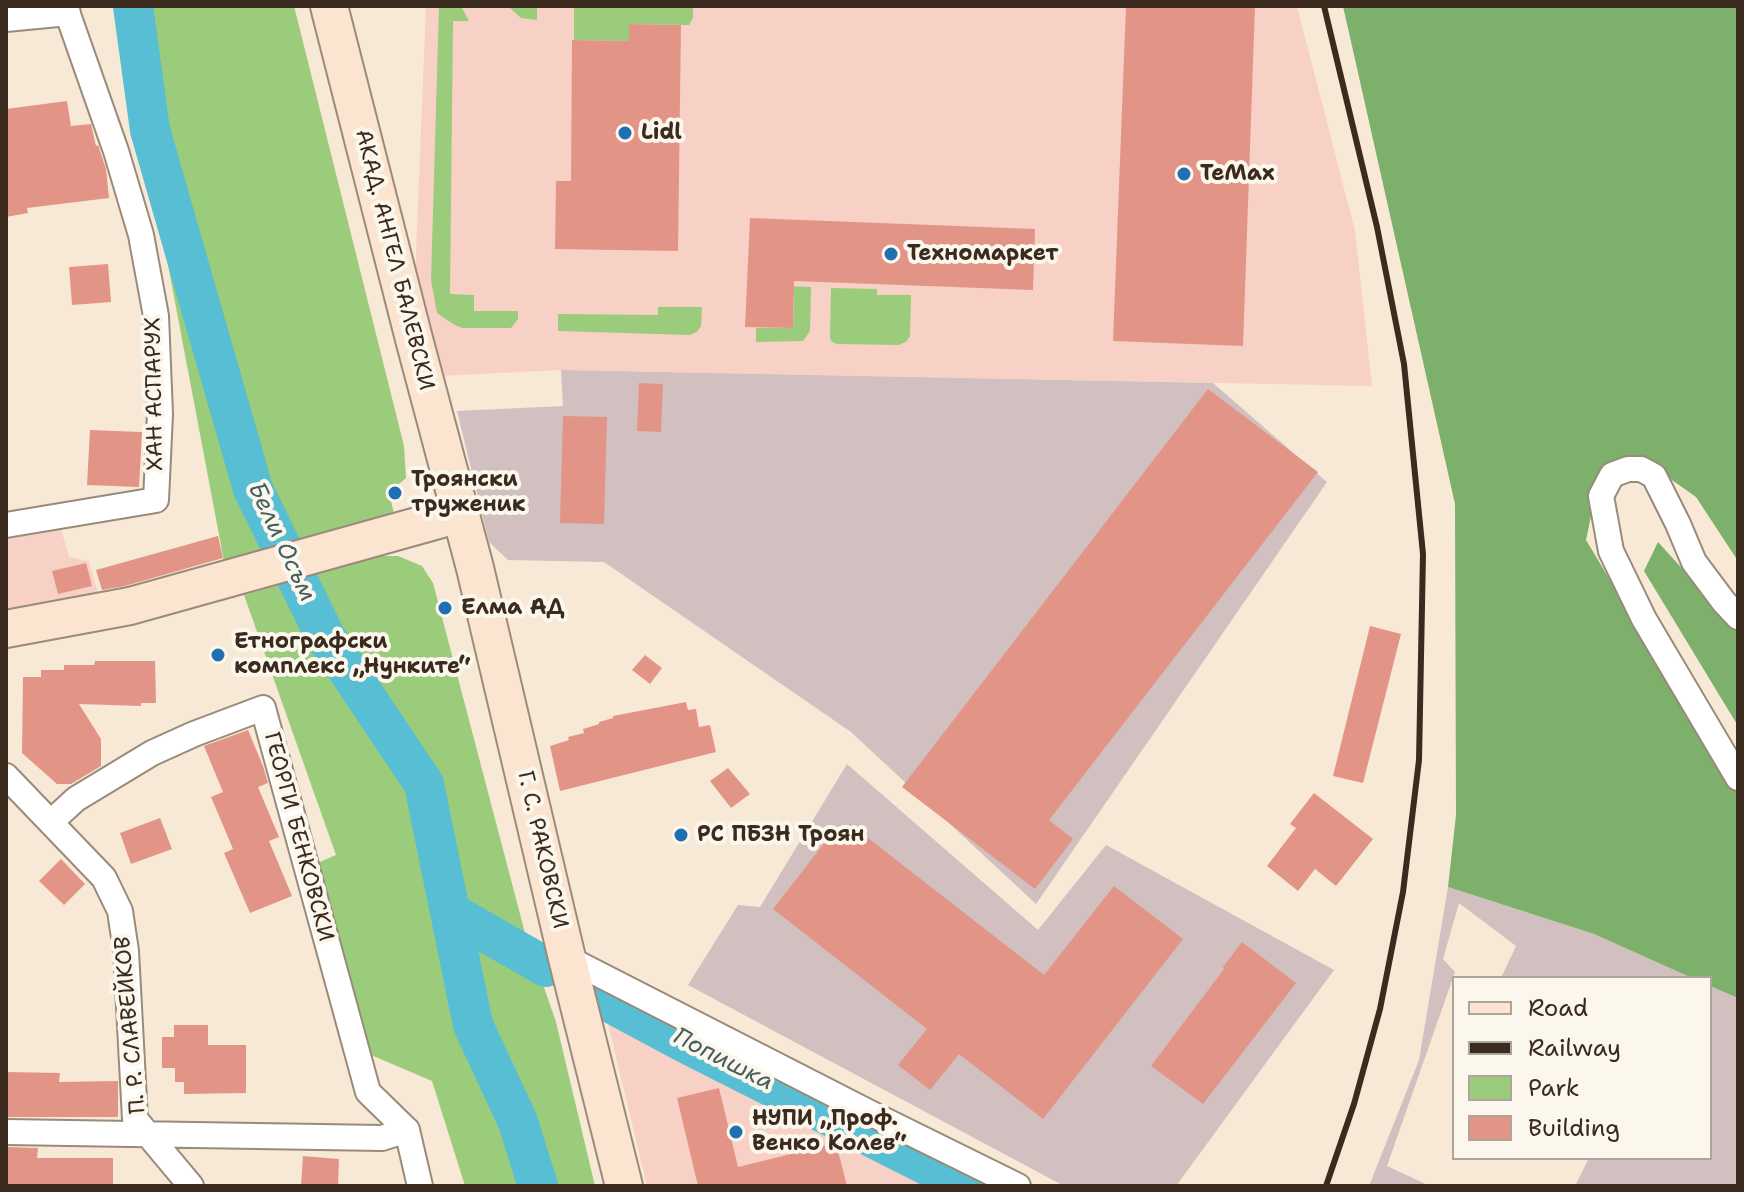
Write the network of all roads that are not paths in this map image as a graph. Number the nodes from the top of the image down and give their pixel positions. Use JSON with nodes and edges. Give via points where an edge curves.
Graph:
{"nodes":[{"id":1,"x":329,"y":6,"type":"edge"},
{"id":2,"x":66,"y":9,"type":"edge"},
{"id":3,"x":6,"y":19,"type":"edge"},
{"id":4,"x":460,"y":514,"type":"junction"},
{"id":5,"x":6,"y":525,"type":"edge"},
{"id":6,"x":1738,"y":617,"type":"edge"},
{"id":7,"x":6,"y":627,"type":"edge"},
{"id":8,"x":6,"y":776,"type":"edge"},
{"id":9,"x":1738,"y":778,"type":"edge"},
{"id":10,"x":51,"y":822,"type":"junction"},
{"id":11,"x":567,"y":958,"type":"junction"},
{"id":12,"x":407,"y":1130,"type":"junction"},
{"id":13,"x":6,"y":1132,"type":"edge"},
{"id":14,"x":147,"y":1134,"type":"junction"},
{"id":15,"x":191,"y":1186,"type":"edge"},
{"id":16,"x":420,"y":1186,"type":"edge"},
{"id":17,"x":624,"y":1186,"type":"edge"},
{"id":18,"x":1018,"y":1186,"type":"edge"}],
"edges":[{"from":1,"to":4,"type":"street","name":"АКАД. АНГЕЛ БАЛЕВСКИ"},
{"from":2,"to":3,"type":"street"},
{"from":2,"to":5,"type":"street","name":"ХАН АСПАРУХ","via":[[137,221],[156,316],[156,500]]},
{"from":4,"to":7,"type":"street","via":[[130,606]]},
{"from":4,"to":11,"type":"street","name":"Г. С. РАКОВСКИ"},
{"from":6,"to":9,"type":"street","via":[[1694,562],[1654,476],[1641,469],[1612,475],[1601,496],[1611,551],[1644,619]]},
{"from":8,"to":10,"type":"street","name":"П. Р. СЛАВЕЙКОВ"},
{"from":10,"to":12,"type":"street","name":"ГЕОРГИ БЕНКОВСКИ","via":[[76,799],[152,753],[263,708],[368,1092]]},
{"from":10,"to":14,"type":"street","name":"П. Р. СЛАВЕЙКОВ","via":[[104,878],[120,911],[135,1119]]},
{"from":11,"to":17,"type":"street","name":"Г. С. РАКОВСКИ"},
{"from":11,"to":18,"type":"street"},
{"from":12,"to":14,"type":"street","via":[[382,1138]]},
{"from":12,"to":16,"type":"street"},
{"from":13,"to":14,"type":"street"},
{"from":14,"to":15,"type":"street","name":"П. Р. СЛАВЕЙКОВ"}]}
